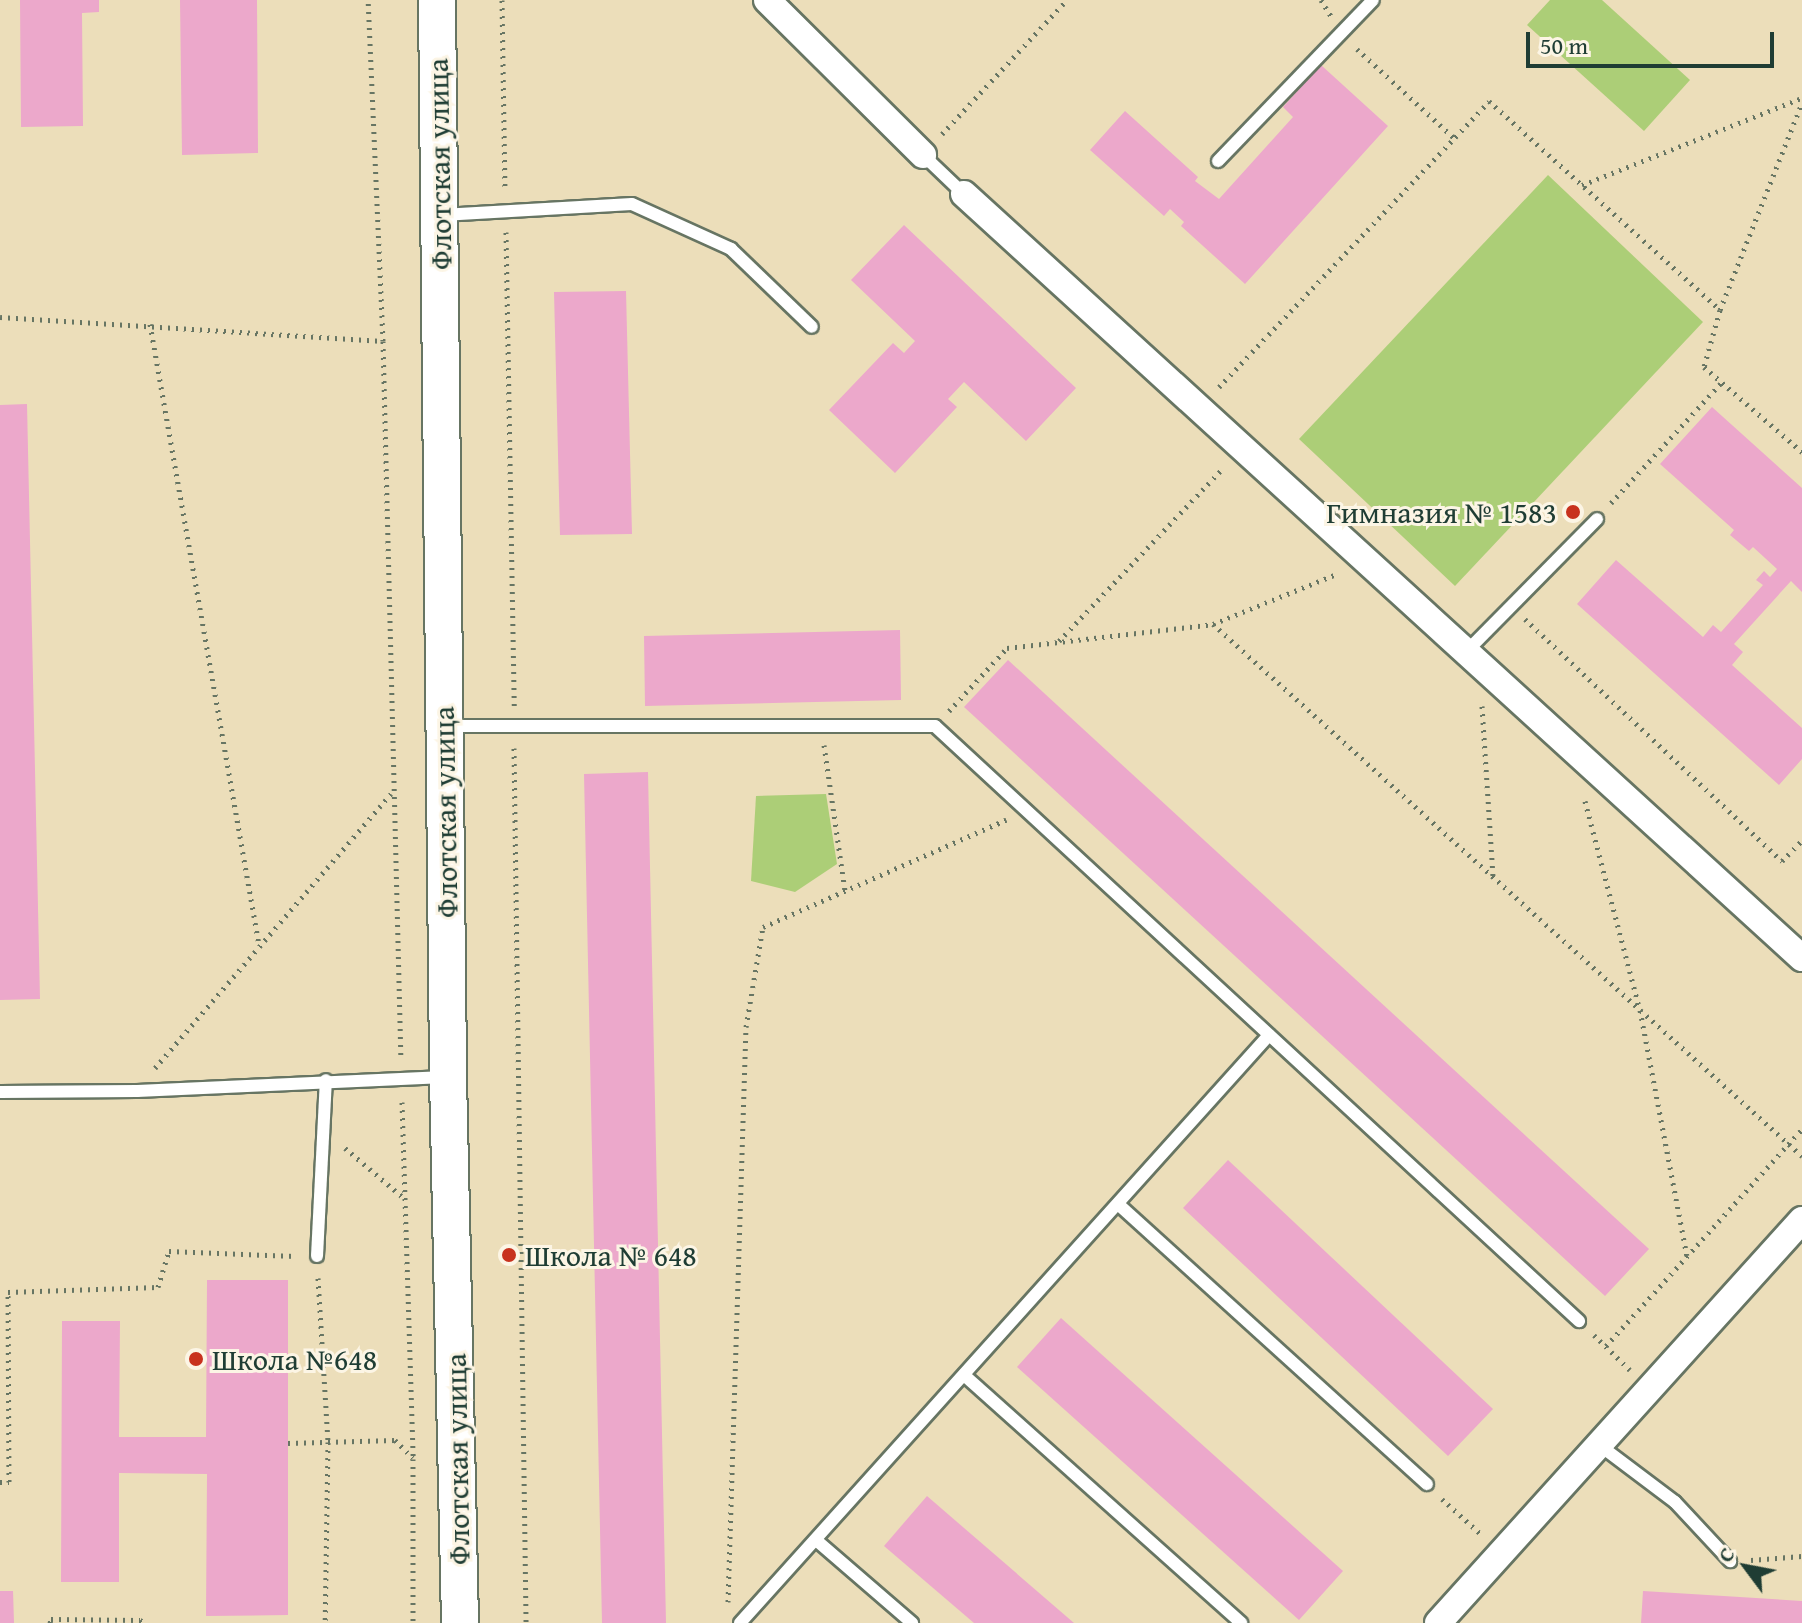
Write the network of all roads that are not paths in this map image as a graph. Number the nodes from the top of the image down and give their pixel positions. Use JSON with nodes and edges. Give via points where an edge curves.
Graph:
{"nodes":[{"id":1,"x":437,"y":0,"type":"edge"},
{"id":2,"x":767,"y":0,"type":"edge"},
{"id":3,"x":1373,"y":0,"type":"edge"},
{"id":4,"x":923,"y":155,"type":"joint"},
{"id":5,"x":1218,"y":161,"type":"dead end"},
{"id":6,"x":964,"y":194,"type":"joint"},
{"id":7,"x":439,"y":215,"type":"junction"},
{"id":8,"x":812,"y":327,"type":"dead end"},
{"id":9,"x":1597,"y":519,"type":"road end"},
{"id":10,"x":1472,"y":659,"type":"junction"},
{"id":11,"x":444,"y":726,"type":"junction"},
{"id":12,"x":1802,"y":958,"type":"edge"},
{"id":13,"x":1269,"y":1035,"type":"junction"},
{"id":14,"x":448,"y":1077,"type":"junction"},
{"id":15,"x":326,"y":1080,"type":"junction"},
{"id":16,"x":0,"y":1092,"type":"edge"},
{"id":17,"x":1118,"y":1204,"type":"junction"},
{"id":18,"x":1802,"y":1220,"type":"edge"},
{"id":19,"x":317,"y":1256,"type":"road end"},
{"id":20,"x":1579,"y":1321,"type":"road end"},
{"id":21,"x":964,"y":1375,"type":"junction"},
{"id":22,"x":1598,"y":1444,"type":"junction"},
{"id":23,"x":1427,"y":1484,"type":"road end"},
{"id":24,"x":816,"y":1540,"type":"junction"},
{"id":25,"x":1730,"y":1561,"type":"road end"},
{"id":26,"x":460,"y":1623,"type":"edge"},
{"id":27,"x":740,"y":1623,"type":"edge"},
{"id":28,"x":912,"y":1623,"type":"edge"},
{"id":29,"x":1241,"y":1623,"type":"edge"},
{"id":30,"x":1438,"y":1623,"type":"edge"}],
"edges":[{"from":1,"to":7,"type":"main road","name":"Флотская улица"},
{"from":2,"to":4,"type":"street"},
{"from":3,"to":5,"type":"lane"},
{"from":4,"to":6,"type":"lane"},
{"from":6,"to":10,"type":"street"},
{"from":7,"to":8,"type":"lane","via":[[632,204],[731,249]]},
{"from":7,"to":11,"type":"main road","name":"Флотская улица"},
{"from":9,"to":10,"type":"lane","via":[[1512,608]]},
{"from":10,"to":12,"type":"street"},
{"from":11,"to":13,"type":"lane","via":[[935,726]]},
{"from":11,"to":14,"type":"main road","name":"Флотская улица"},
{"from":13,"to":17,"type":"lane"},
{"from":13,"to":20,"type":"lane"},
{"from":14,"to":15,"type":"lane"},
{"from":14,"to":26,"type":"main road","name":"Флотская улица"},
{"from":15,"to":16,"type":"lane","via":[[137,1091]]},
{"from":15,"to":19,"type":"lane"},
{"from":17,"to":21,"type":"lane"},
{"from":17,"to":23,"type":"lane"},
{"from":18,"to":22,"type":"street"},
{"from":21,"to":24,"type":"lane"},
{"from":21,"to":29,"type":"lane"},
{"from":22,"to":25,"type":"lane","via":[[1675,1502]]},
{"from":22,"to":30,"type":"street"},
{"from":24,"to":27,"type":"lane"},
{"from":24,"to":28,"type":"lane"}]}
